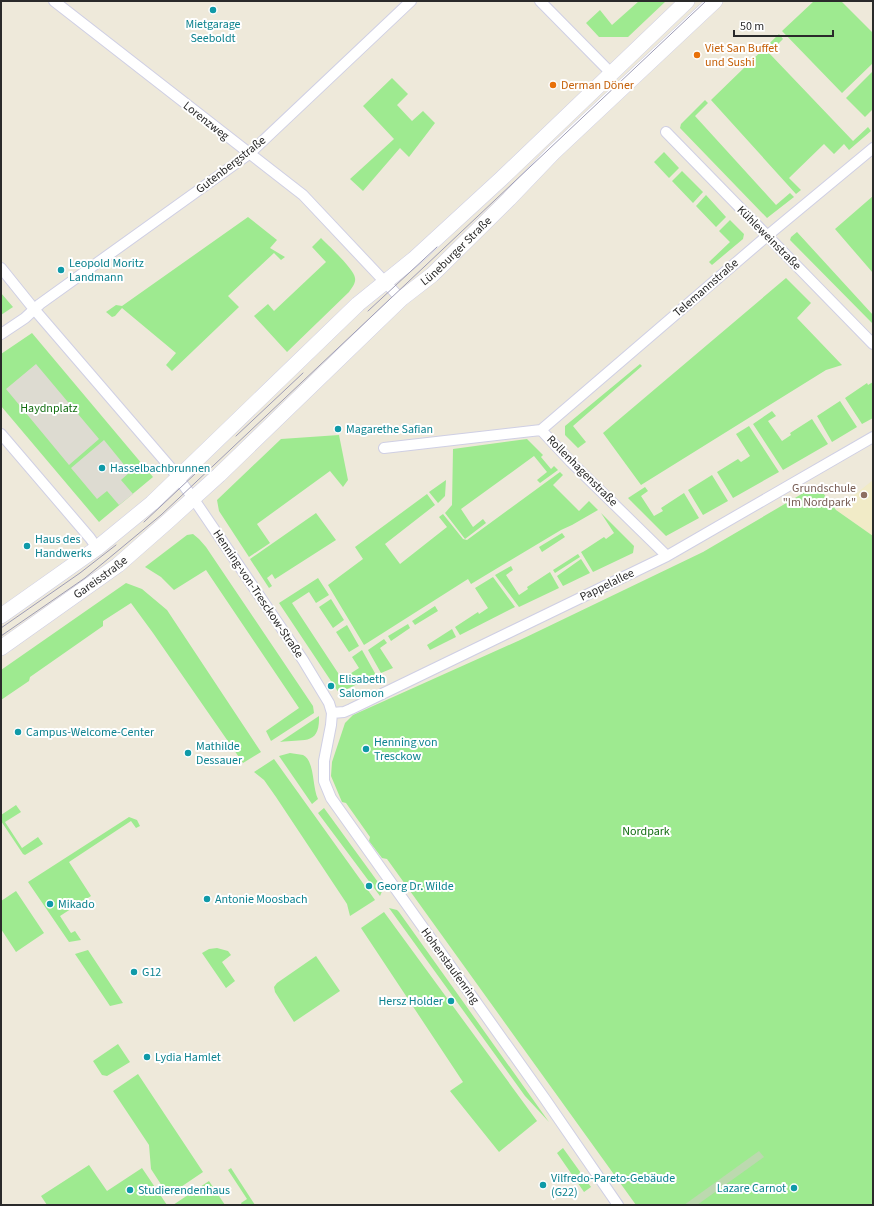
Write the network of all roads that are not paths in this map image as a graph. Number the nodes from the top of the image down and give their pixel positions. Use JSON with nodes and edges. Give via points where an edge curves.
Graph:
{"nodes":[{"id":1,"x":54,"y":1,"type":"edge"},
{"id":2,"x":411,"y":1,"type":"edge"},
{"id":3,"x":540,"y":1,"type":"edge"},
{"id":4,"x":687,"y":1,"type":"edge"},
{"id":5,"x":715,"y":1,"type":"edge"},
{"id":6,"x":611,"y":73,"type":"junction"},
{"id":7,"x":666,"y":132,"type":"dead end"},
{"id":8,"x":873,"y":148,"type":"edge"},
{"id":9,"x":249,"y":154,"type":"junction"},
{"id":10,"x":767,"y":236,"type":"junction"},
{"id":11,"x":1,"y":268,"type":"edge"},
{"id":12,"x":386,"y":282,"type":"junction"},
{"id":13,"x":402,"y":300,"type":"junction"},
{"id":14,"x":34,"y":309,"type":"junction"},
{"id":15,"x":1,"y":334,"type":"edge"},
{"id":16,"x":873,"y":344,"type":"edge"},
{"id":17,"x":541,"y":430,"type":"junction"},
{"id":18,"x":1,"y":434,"type":"edge"},
{"id":19,"x":873,"y":436,"type":"edge"},
{"id":20,"x":384,"y":448,"type":"dead end"},
{"id":21,"x":179,"y":479,"type":"junction"},
{"id":22,"x":193,"y":498,"type":"junction"},
{"id":23,"x":97,"y":548,"type":"junction"},
{"id":24,"x":667,"y":556,"type":"junction"},
{"id":25,"x":1,"y":616,"type":"edge"},
{"id":26,"x":1,"y":648,"type":"edge"},
{"id":27,"x":332,"y":714,"type":"junction"},
{"id":28,"x":618,"y":1205,"type":"edge"}],
"edges":[{"from":1,"to":9,"type":"street","name":"Lorenzweg"},
{"from":2,"to":9,"type":"street","name":"Gutenbergstraße"},
{"from":3,"to":6,"type":"street"},
{"from":4,"to":6,"type":"main road","name":"Lüneburger Straße"},
{"from":5,"to":13,"type":"main road","name":"Lüneburger Straße","via":[[553,153],[432,275]]},
{"from":6,"to":12,"type":"main road","name":"Lüneburger Straße","via":[[489,190]]},
{"from":7,"to":10,"type":"street","name":"Kühleweinstraße"},
{"from":8,"to":10,"type":"street","name":"Telemannstraße"},
{"from":9,"to":12,"type":"street","name":"Lorenzweg","via":[[307,199]]},
{"from":9,"to":14,"type":"street","name":"Gutenbergstraße"},
{"from":10,"to":16,"type":"street","name":"Kühleweinstraße"},
{"from":10,"to":17,"type":"street","name":"Telemannstraße"},
{"from":11,"to":14,"type":"street"},
{"from":12,"to":13,"type":"street","name":"Lorenzweg"},
{"from":12,"to":21,"type":"main road","name":"Lüneburger Straße","via":[[358,304]]},
{"from":13,"to":22,"type":"main road","name":"Lüneburger Straße"},
{"from":14,"to":15,"type":"street","name":"Gutenbergstraße"},
{"from":14,"to":21,"type":"street"},
{"from":17,"to":20,"type":"street","name":"Rollenhagenstraße"},
{"from":17,"to":24,"type":"street","name":"Rollenhagenstraße"},
{"from":18,"to":23,"type":"street"},
{"from":19,"to":24,"type":"street","name":"Pappelallee"},
{"from":21,"to":22,"type":"street","name":"Henning-von-Tresckow-Straße"},
{"from":21,"to":23,"type":"main road","name":"Gareisstraße"},
{"from":22,"to":26,"type":"main road","name":"Gareisstraße","via":[[118,565]]},
{"from":22,"to":27,"type":"street","name":"Henning-von-Tresckow-Straße","via":[[303,660],[329,703]]},
{"from":23,"to":25,"type":"main road","name":"Gareisstraße"},
{"from":24,"to":27,"type":"street","name":"Pappelallee","via":[[351,709]]},
{"from":27,"to":28,"type":"street","name":"Hohenstaufenring","via":[[324,761],[324,781],[331,798]]}]}
